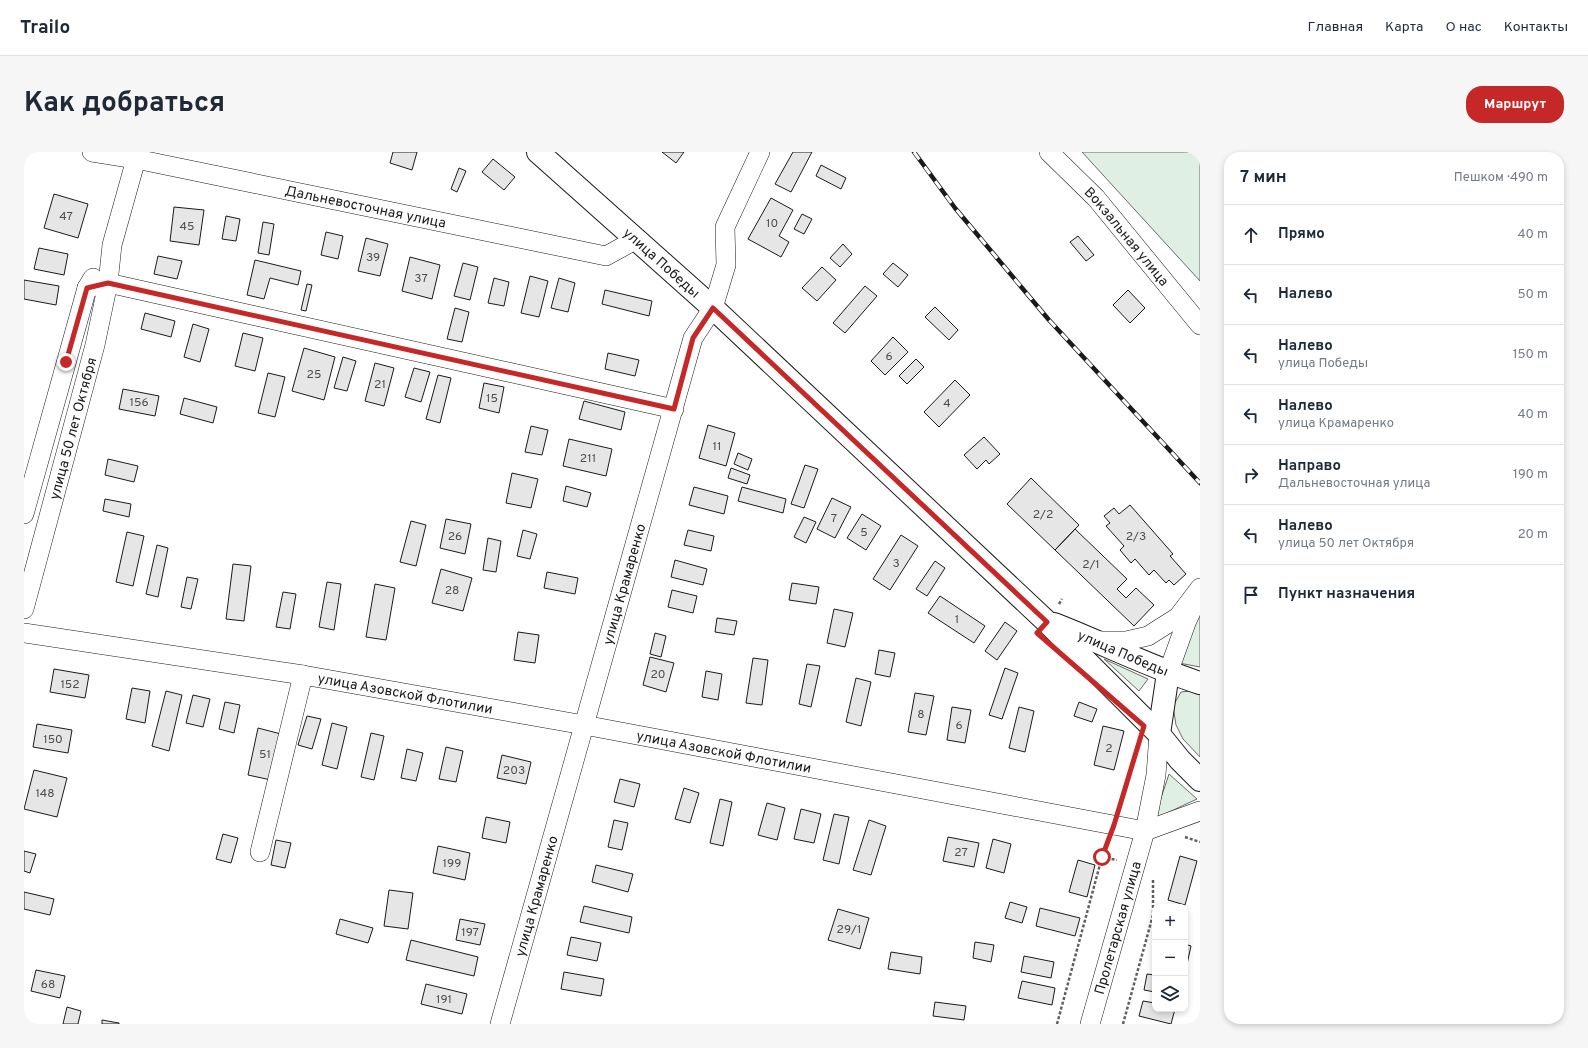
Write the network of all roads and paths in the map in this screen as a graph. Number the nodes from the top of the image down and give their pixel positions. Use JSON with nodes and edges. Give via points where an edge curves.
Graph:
{"nodes":[{"id":1,"x":92,"y":152,"type":"edge"},
{"id":2,"x":538,"y":152,"type":"edge"},
{"id":3,"x":760,"y":152,"type":"edge"},
{"id":4,"x":1049,"y":152,"type":"edge"},
{"id":5,"x":137,"y":156,"type":"edge"},
{"id":6,"x":635,"y":240,"type":"junction"},
{"id":7,"x":112,"y":245,"type":"junction"},
{"id":8,"x":108,"y":283,"type":"junction"},
{"id":9,"x":87,"y":288,"type":"junction"},
{"id":10,"x":713,"y":308,"type":"junction"},
{"id":11,"x":1200,"y":325,"type":"edge"},
{"id":12,"x":674,"y":409,"type":"junction"},
{"id":13,"x":24,"y":514,"type":"edge"},
{"id":14,"x":1200,"y":588,"type":"edge"},
{"id":15,"x":1200,"y":593,"type":"edge"},
{"id":16,"x":1062,"y":599,"type":"dead end"},
{"id":17,"x":24,"y":609,"type":"edge"},
{"id":18,"x":1047,"y":622,"type":"junction"},
{"id":19,"x":24,"y":633,"type":"edge"},
{"id":20,"x":1097,"y":641,"type":"junction"},
{"id":21,"x":1168,"y":673,"type":"junction"},
{"id":22,"x":303,"y":675,"type":"junction"},
{"id":23,"x":1200,"y":683,"type":"edge"},
{"id":24,"x":584,"y":725,"type":"junction"},
{"id":25,"x":1159,"y":734,"type":"junction"},
{"id":26,"x":1137,"y":748,"type":"dead end"},
{"id":27,"x":1200,"y":780,"type":"edge"},
{"id":28,"x":1200,"y":811,"type":"edge"},
{"id":29,"x":1114,"y":825,"type":"junction"},
{"id":30,"x":1145,"y":831,"type":"junction"},
{"id":31,"x":1179,"y":835,"type":"dead end"},
{"id":32,"x":1200,"y":842,"type":"edge"},
{"id":33,"x":260,"y":852,"type":"dead end"},
{"id":34,"x":1102,"y":857,"type":"junction"},
{"id":35,"x":1136,"y":863,"type":"junction"},
{"id":36,"x":500,"y":1024,"type":"edge"},
{"id":37,"x":1057,"y":1024,"type":"edge"},
{"id":38,"x":1090,"y":1024,"type":"edge"},
{"id":39,"x":1123,"y":1024,"type":"edge"}],
"edges":[{"from":1,"to":5,"type":"street","name":"Дальневосточная улица"},
{"from":2,"to":6,"type":"street","name":"улица Победы"},
{"from":3,"to":10,"type":"street","name":"улица Крамаренко","via":[[725,226],[726,265]]},
{"from":4,"to":11,"type":"street","name":"Вокзальная улица","via":[[1096,198]]},
{"from":5,"to":6,"type":"street","name":"Дальневосточная улица","via":[[606,256]]},
{"from":5,"to":7,"type":"street","name":"улица 50 лет Октября"},
{"from":6,"to":10,"type":"street","name":"улица Победы","via":[[667,265]]},
{"from":7,"to":8,"type":"street","name":"улица 50 лет Октября"},
{"from":7,"to":9,"type":"street","name":"улица 50 лет Октября"},
{"from":8,"to":9,"type":"street"},
{"from":8,"to":12,"type":"street"},
{"from":8,"to":17,"type":"street","name":"улица 50 лет Октября"},
{"from":9,"to":13,"type":"street","name":"улица 50 лет Октября"},
{"from":10,"to":12,"type":"street","name":"улица Крамаренко","via":[[693,338]]},
{"from":10,"to":18,"type":"street","name":"улица Победы"},
{"from":12,"to":24,"type":"street","name":"улица Крамаренко"},
{"from":14,"to":20,"type":"street","via":[[1178,617],[1148,636],[1126,642]]},
{"from":15,"to":21,"type":"street"},
{"from":16,"to":18,"type":"path"},
{"from":18,"to":20,"type":"street","name":"улица Победы"},
{"from":18,"to":25,"type":"street","name":"улица Победы"},
{"from":19,"to":22,"type":"street","name":"улица Азовской Флотилии"},
{"from":20,"to":21,"type":"street","name":"улица Победы"},
{"from":21,"to":23,"type":"street","name":"улица Победы"},
{"from":21,"to":25,"type":"street"},
{"from":22,"to":24,"type":"street","name":"улица Азовской Флотилии"},
{"from":22,"to":33,"type":"street","name":"улица Азовской Флотилии"},
{"from":24,"to":29,"type":"street","name":"улица Азовской Флотилии"},
{"from":24,"to":36,"type":"street","name":"улица Крамаренко"},
{"from":25,"to":27,"type":"street","name":"улица Победы"},
{"from":25,"to":30,"type":"street","name":"Пролетарская улица","via":[[1156,775]]},
{"from":26,"to":29,"type":"path"},
{"from":28,"to":30,"type":"street"},
{"from":29,"to":30,"type":"street","name":"улица Азовской Флотилии"},
{"from":29,"to":34,"type":"path"},
{"from":30,"to":35,"type":"street","name":"Пролетарская улица"},
{"from":31,"to":32,"type":"path"},
{"from":34,"to":35,"type":"path"},
{"from":34,"to":37,"type":"path"},
{"from":35,"to":38,"type":"street","name":"Пролетарская улица"},
{"from":35,"to":39,"type":"path","via":[[1153,867],[1153,915]]}]}
